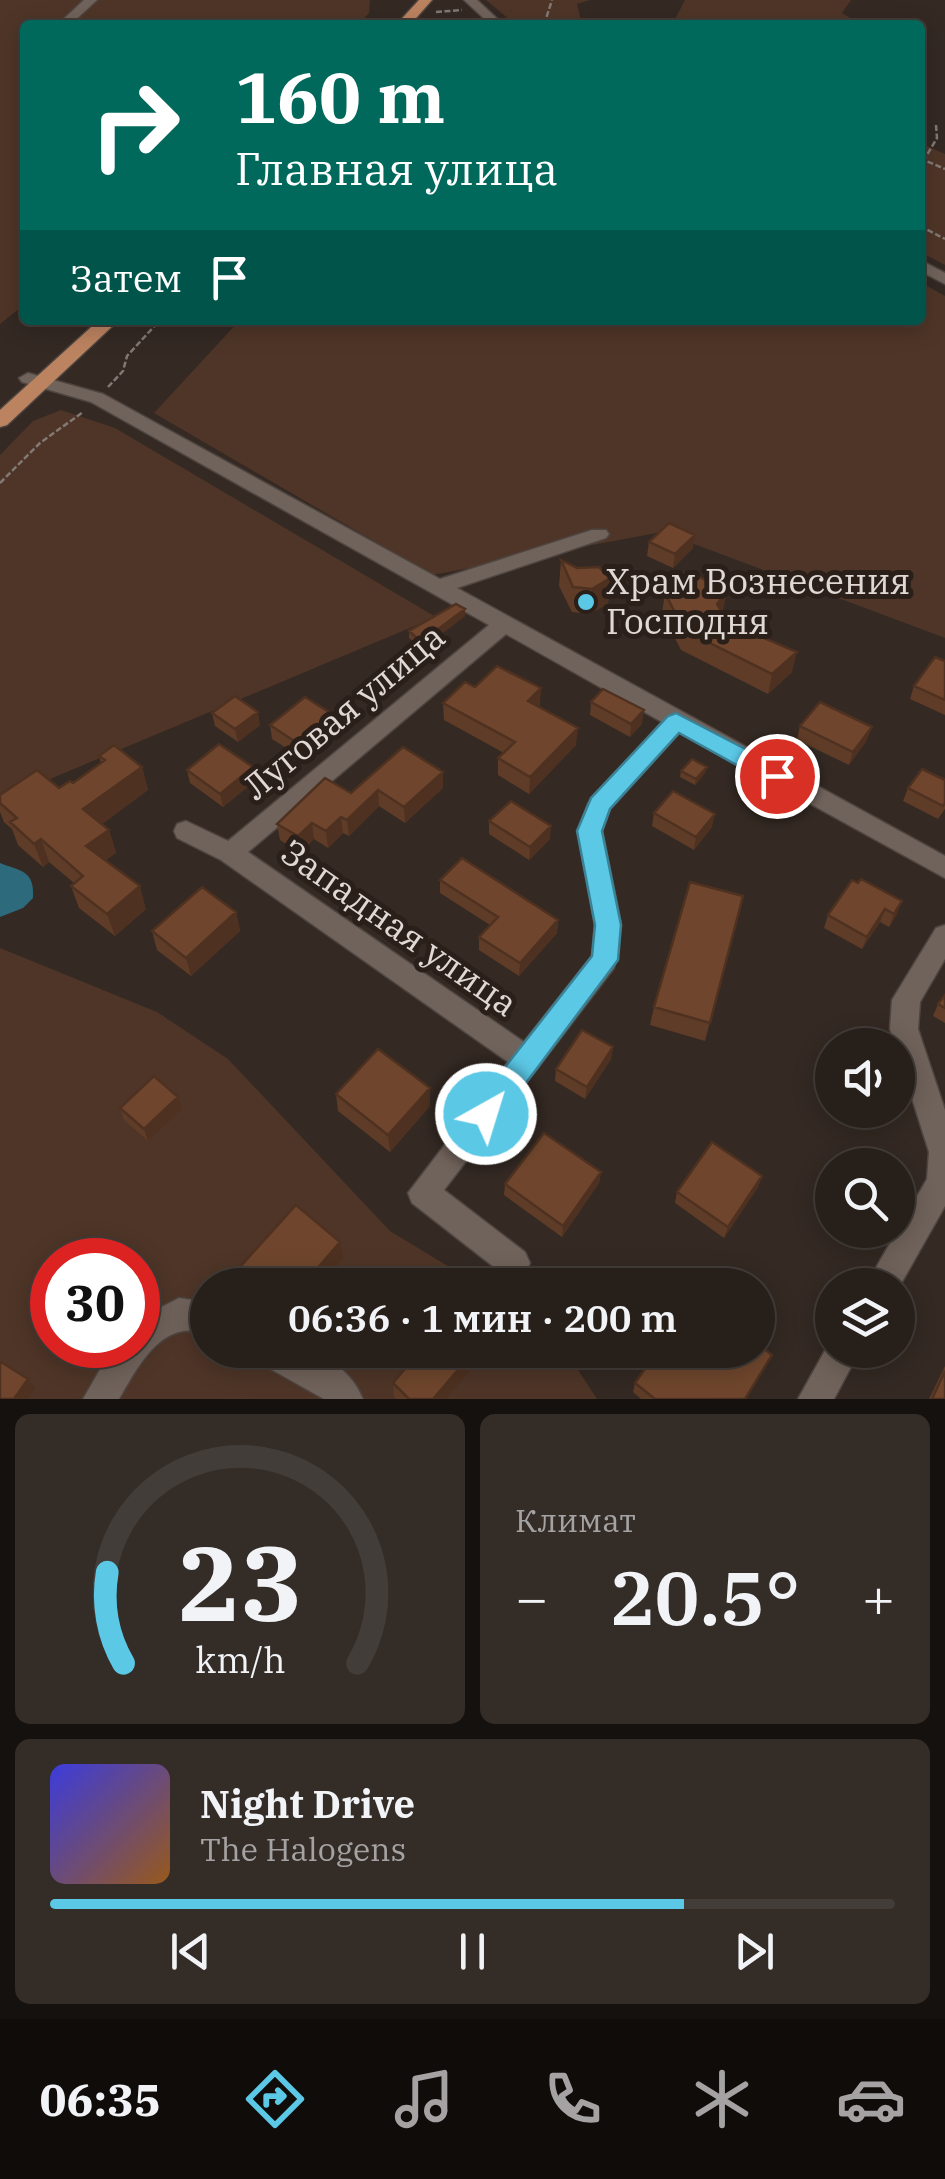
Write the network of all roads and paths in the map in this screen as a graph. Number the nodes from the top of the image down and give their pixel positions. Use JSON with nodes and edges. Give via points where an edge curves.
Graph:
{"nodes":[{"id":1,"x":91,"y":0,"type":"edge"},
{"id":2,"x":426,"y":0,"type":"edge"},
{"id":3,"x":473,"y":4,"type":"edge"},
{"id":4,"x":69,"y":20,"type":"edge"},
{"id":5,"x":407,"y":20,"type":"edge"},
{"id":6,"x":430,"y":20,"type":"edge"},
{"id":7,"x":936,"y":126,"type":"dead end"},
{"id":8,"x":925,"y":158,"type":"edge"},
{"id":9,"x":84,"y":325,"type":"edge"},
{"id":10,"x":104,"y":325,"type":"edge"},
{"id":11,"x":155,"y":325,"type":"edge"},
{"id":12,"x":127,"y":356,"type":"dead end"},
{"id":13,"x":36,"y":380,"type":"junction"},
{"id":14,"x":0,"y":406,"type":"edge"},
{"id":15,"x":0,"y":421,"type":"edge"},
{"id":16,"x":40,"y":443,"type":"dead end"},
{"id":17,"x":0,"y":482,"type":"edge"},
{"id":18,"x":598,"y":534,"type":"dead end"},
{"id":19,"x":435,"y":588,"type":"junction"},
{"id":20,"x":502,"y":626,"type":"junction"},
{"id":21,"x":676,"y":722,"type":"junction"},
{"id":22,"x":186,"y":832,"type":"dead end"},
{"id":23,"x":230,"y":852,"type":"junction"},
{"id":24,"x":945,"y":868,"type":"edge"},
{"id":25,"x":945,"y":936,"type":"edge"},
{"id":26,"x":528,"y":1060,"type":"junction"},
{"id":27,"x":514,"y":1264,"type":"dead end"},
{"id":28,"x":892,"y":1268,"type":"edge"},
{"id":29,"x":190,"y":1314,"type":"edge"},
{"id":30,"x":160,"y":1321,"type":"edge"},
{"id":31,"x":119,"y":1368,"type":"edge"},
{"id":32,"x":305,"y":1368,"type":"edge"},
{"id":33,"x":833,"y":1368,"type":"edge"},
{"id":34,"x":100,"y":1399,"type":"edge"},
{"id":35,"x":346,"y":1399,"type":"edge"},
{"id":36,"x":815,"y":1399,"type":"edge"}],
"edges":[{"from":1,"to":4,"type":"street"},
{"from":2,"to":5,"type":"main road"},
{"from":3,"to":6,"type":"path","via":[[435,12]]},
{"from":7,"to":8,"type":"path"},
{"from":9,"to":13,"type":"main road"},
{"from":10,"to":13,"type":"main road"},
{"from":11,"to":12,"type":"path"},
{"from":13,"to":14,"type":"main road"},
{"from":13,"to":15,"type":"main road"},
{"from":13,"to":19,"type":"street","via":[[98,398]]},
{"from":16,"to":17,"type":"path"},
{"from":18,"to":19,"type":"street"},
{"from":19,"to":20,"type":"street"},
{"from":20,"to":21,"type":"street"},
{"from":20,"to":23,"type":"street","name":"Луговая улица"},
{"from":21,"to":24,"type":"street"},
{"from":21,"to":26,"type":"street","via":[[600,804],[590,831],[608,925],[605,960]]},
{"from":22,"to":23,"type":"street","name":"Западная улица"},
{"from":23,"to":26,"type":"street","name":"Западная улица"},
{"from":25,"to":28,"type":"street","via":[[906,1000],[904,1029],[944,1152],[942,1182]]},
{"from":26,"to":27,"type":"street","via":[[423,1194]]},
{"from":29,"to":30,"type":"street"},
{"from":31,"to":34,"type":"street"},
{"from":32,"to":35,"type":"street"},
{"from":33,"to":36,"type":"street"}]}
